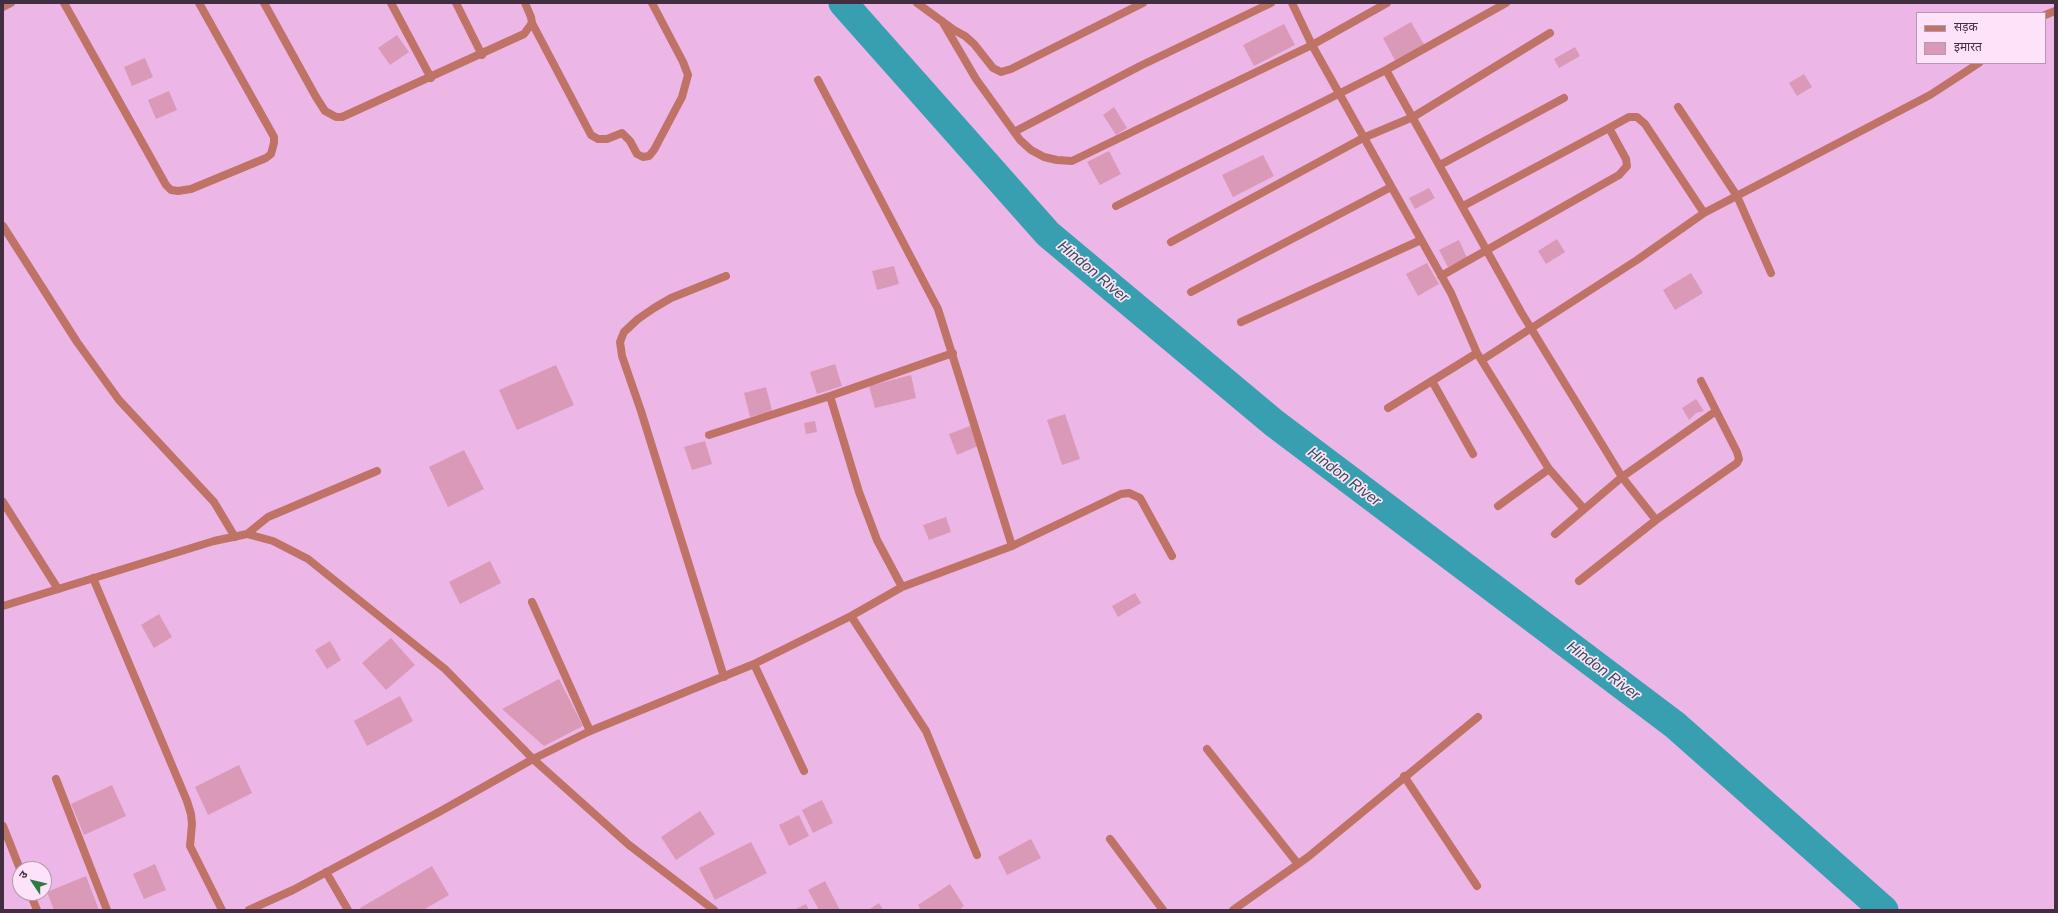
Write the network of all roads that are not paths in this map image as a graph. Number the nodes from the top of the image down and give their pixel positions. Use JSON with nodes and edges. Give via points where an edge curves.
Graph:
{"nodes":[{"id":1,"x":11,"y":3,"type":"edge"},
{"id":2,"x":64,"y":3,"type":"edge"},
{"id":3,"x":199,"y":3,"type":"edge"},
{"id":4,"x":264,"y":3,"type":"edge"},
{"id":5,"x":391,"y":3,"type":"edge"},
{"id":6,"x":456,"y":3,"type":"edge"},
{"id":7,"x":525,"y":3,"type":"edge"},
{"id":8,"x":652,"y":3,"type":"edge"},
{"id":9,"x":917,"y":3,"type":"edge"},
{"id":10,"x":1142,"y":3,"type":"edge"},
{"id":11,"x":1271,"y":3,"type":"edge"},
{"id":12,"x":1292,"y":3,"type":"edge"},
{"id":13,"x":1387,"y":3,"type":"edge"},
{"id":14,"x":1506,"y":3,"type":"edge"},
{"id":15,"x":3,"y":7,"type":"edge"},
{"id":16,"x":942,"y":21,"type":"junction"},
{"id":17,"x":532,"y":23,"type":"junction"},
{"id":18,"x":1550,"y":33,"type":"dead end"},
{"id":19,"x":1312,"y":46,"type":"junction"},
{"id":20,"x":482,"y":55,"type":"junction"},
{"id":21,"x":1977,"y":64,"type":"edge"},
{"id":22,"x":1386,"y":70,"type":"junction"},
{"id":23,"x":431,"y":78,"type":"junction"},
{"id":24,"x":818,"y":80,"type":"dead end"},
{"id":25,"x":1339,"y":93,"type":"junction"},
{"id":26,"x":1564,"y":98,"type":"dead end"},
{"id":27,"x":1678,"y":107,"type":"dead end"},
{"id":28,"x":1413,"y":117,"type":"junction"},
{"id":29,"x":1609,"y":128,"type":"junction"},
{"id":30,"x":1014,"y":132,"type":"junction"},
{"id":31,"x":1363,"y":138,"type":"junction"},
{"id":32,"x":1440,"y":165,"type":"junction"},
{"id":33,"x":1391,"y":188,"type":"junction"},
{"id":34,"x":1737,"y":196,"type":"junction"},
{"id":35,"x":1116,"y":206,"type":"dead end"},
{"id":36,"x":1463,"y":206,"type":"junction"},
{"id":37,"x":1704,"y":213,"type":"junction"},
{"id":38,"x":3,"y":226,"type":"edge"},
{"id":39,"x":1421,"y":240,"type":"junction"},
{"id":40,"x":1171,"y":242,"type":"dead end"},
{"id":41,"x":1487,"y":248,"type":"junction"},
{"id":42,"x":1771,"y":273,"type":"dead end"},
{"id":43,"x":726,"y":276,"type":"dead end"},
{"id":44,"x":1441,"y":276,"type":"junction"},
{"id":45,"x":1192,"y":292,"type":"dead end"},
{"id":46,"x":1241,"y":322,"type":"dead end"},
{"id":47,"x":1531,"y":328,"type":"junction"},
{"id":48,"x":953,"y":353,"type":"junction"},
{"id":49,"x":1480,"y":357,"type":"junction"},
{"id":50,"x":1432,"y":381,"type":"junction"},
{"id":51,"x":1701,"y":381,"type":"dead end"},
{"id":52,"x":830,"y":396,"type":"junction"},
{"id":53,"x":1388,"y":408,"type":"dead end"},
{"id":54,"x":1716,"y":411,"type":"junction"},
{"id":55,"x":709,"y":435,"type":"dead end"},
{"id":56,"x":1473,"y":454,"type":"dead end"},
{"id":57,"x":1549,"y":469,"type":"junction"},
{"id":58,"x":377,"y":471,"type":"dead end"},
{"id":59,"x":1622,"y":477,"type":"junction"},
{"id":60,"x":3,"y":502,"type":"edge"},
{"id":61,"x":1498,"y":506,"type":"dead end"},
{"id":62,"x":1584,"y":509,"type":"junction"},
{"id":63,"x":1656,"y":520,"type":"junction"},
{"id":64,"x":247,"y":534,"type":"junction"},
{"id":65,"x":1555,"y":534,"type":"dead end"},
{"id":66,"x":235,"y":537,"type":"junction"},
{"id":67,"x":1012,"y":546,"type":"junction"},
{"id":68,"x":1172,"y":556,"type":"dead end"},
{"id":69,"x":93,"y":578,"type":"junction"},
{"id":70,"x":1579,"y":581,"type":"dead end"},
{"id":71,"x":902,"y":588,"type":"junction"},
{"id":72,"x":58,"y":589,"type":"junction"},
{"id":73,"x":532,"y":602,"type":"dead end"},
{"id":74,"x":3,"y":606,"type":"edge"},
{"id":75,"x":852,"y":616,"type":"junction"},
{"id":76,"x":754,"y":664,"type":"junction"},
{"id":77,"x":724,"y":677,"type":"junction"},
{"id":78,"x":1478,"y":717,"type":"dead end"},
{"id":79,"x":590,"y":731,"type":"junction"},
{"id":80,"x":1207,"y":749,"type":"dead end"},
{"id":81,"x":533,"y":760,"type":"junction"},
{"id":82,"x":804,"y":770,"type":"dead end"},
{"id":83,"x":1404,"y":776,"type":"junction"},
{"id":84,"x":56,"y":779,"type":"dead end"},
{"id":85,"x":3,"y":826,"type":"edge"},
{"id":86,"x":1110,"y":839,"type":"dead end"},
{"id":87,"x":977,"y":855,"type":"dead end"},
{"id":88,"x":17,"y":861,"type":"edge"},
{"id":89,"x":1298,"y":864,"type":"junction"},
{"id":90,"x":326,"y":872,"type":"junction"},
{"id":91,"x":1477,"y":886,"type":"dead end"},
{"id":92,"x":107,"y":910,"type":"edge"},
{"id":93,"x":222,"y":910,"type":"edge"},
{"id":94,"x":249,"y":910,"type":"edge"},
{"id":95,"x":348,"y":910,"type":"edge"},
{"id":96,"x":714,"y":910,"type":"edge"},
{"id":97,"x":1163,"y":910,"type":"edge"},
{"id":98,"x":1233,"y":910,"type":"edge"}],
"edges":[{"from":1,"to":15,"type":"street"},
{"from":2,"to":3,"type":"street","via":[[166,185],[170,190],[178,191],[191,189],[266,158],[271,154],[274,142],[274,137]]},
{"from":4,"to":23,"type":"street","via":[[316,97],[330,114],[342,117],[349,115]]},
{"from":5,"to":23,"type":"street"},
{"from":6,"to":20,"type":"street"},
{"from":7,"to":17,"type":"street"},
{"from":8,"to":17,"type":"street","via":[[688,75],[682,97],[649,156],[637,154],[622,132],[598,139],[591,135]]},
{"from":9,"to":16,"type":"street"},
{"from":10,"to":16,"type":"street","via":[[1001,72],[993,68],[965,36]]},
{"from":11,"to":30,"type":"street","via":[[1140,66]]},
{"from":12,"to":19,"type":"street"},
{"from":13,"to":19,"type":"street"},
{"from":14,"to":22,"type":"street"},
{"from":16,"to":30,"type":"street","via":[[976,79]]},
{"from":17,"to":20,"type":"street","via":[[524,34]]},
{"from":18,"to":28,"type":"street"},
{"from":19,"to":25,"type":"street"},
{"from":19,"to":30,"type":"street","via":[[1072,160],[1044,157],[1031,150]]},
{"from":20,"to":23,"type":"street"},
{"from":21,"to":34,"type":"street","via":[[1930,95]]},
{"from":22,"to":25,"type":"street"},
{"from":22,"to":28,"type":"street"},
{"from":24,"to":48,"type":"street","via":[[938,309]]},
{"from":25,"to":31,"type":"street"},
{"from":25,"to":35,"type":"street"},
{"from":26,"to":32,"type":"street"},
{"from":27,"to":34,"type":"street"},
{"from":28,"to":31,"type":"street"},
{"from":28,"to":32,"type":"street"},
{"from":29,"to":36,"type":"street"},
{"from":29,"to":37,"type":"street","via":[[1630,117],[1637,117],[1645,124]]},
{"from":29,"to":41,"type":"street","via":[[1626,159],[1625,170]]},
{"from":31,"to":33,"type":"street"},
{"from":31,"to":40,"type":"street"},
{"from":32,"to":36,"type":"street"},
{"from":33,"to":39,"type":"street"},
{"from":33,"to":45,"type":"street"},
{"from":34,"to":37,"type":"street"},
{"from":34,"to":42,"type":"street"},
{"from":36,"to":41,"type":"street"},
{"from":37,"to":47,"type":"street","via":[[1637,260]]},
{"from":38,"to":66,"type":"street","via":[[77,342],[119,400],[214,502]]},
{"from":39,"to":44,"type":"street"},
{"from":39,"to":46,"type":"street"},
{"from":41,"to":44,"type":"street"},
{"from":41,"to":47,"type":"street"},
{"from":43,"to":77,"type":"street","via":[[671,298],[654,308],[624,332],[620,342],[622,356]]},
{"from":44,"to":49,"type":"street"},
{"from":47,"to":49,"type":"street"},
{"from":47,"to":59,"type":"street"},
{"from":48,"to":52,"type":"street"},
{"from":48,"to":67,"type":"street"},
{"from":49,"to":50,"type":"street"},
{"from":49,"to":57,"type":"street"},
{"from":50,"to":53,"type":"street"},
{"from":50,"to":56,"type":"street"},
{"from":51,"to":54,"type":"street"},
{"from":52,"to":55,"type":"street"},
{"from":52,"to":71,"type":"street","via":[[859,492],[877,540]]},
{"from":54,"to":59,"type":"street"},
{"from":54,"to":63,"type":"street","via":[[1737,452],[1737,463]]},
{"from":57,"to":61,"type":"street"},
{"from":57,"to":62,"type":"street"},
{"from":58,"to":64,"type":"street","via":[[268,517]]},
{"from":59,"to":62,"type":"street"},
{"from":59,"to":63,"type":"street"},
{"from":60,"to":72,"type":"street"},
{"from":62,"to":65,"type":"street"},
{"from":63,"to":70,"type":"street"},
{"from":64,"to":66,"type":"street"},
{"from":64,"to":81,"type":"street","via":[[273,542],[308,559],[445,670]]},
{"from":66,"to":69,"type":"street"},
{"from":67,"to":68,"type":"street","via":[[1121,494],[1129,493],[1140,498]]},
{"from":67,"to":71,"type":"street"},
{"from":69,"to":72,"type":"street"},
{"from":69,"to":93,"type":"street","via":[[187,801],[192,824],[190,846]]},
{"from":71,"to":75,"type":"street"},
{"from":72,"to":74,"type":"street"},
{"from":73,"to":79,"type":"street"},
{"from":75,"to":76,"type":"street"},
{"from":75,"to":87,"type":"street","via":[[926,731]]},
{"from":76,"to":77,"type":"street"},
{"from":76,"to":82,"type":"street"},
{"from":77,"to":79,"type":"street"},
{"from":78,"to":83,"type":"street"},
{"from":79,"to":81,"type":"street"},
{"from":80,"to":89,"type":"street"},
{"from":81,"to":90,"type":"street"},
{"from":81,"to":96,"type":"street","via":[[629,845]]},
{"from":83,"to":89,"type":"street"},
{"from":83,"to":91,"type":"street"},
{"from":84,"to":92,"type":"street"},
{"from":85,"to":88,"type":"street"},
{"from":86,"to":97,"type":"street"},
{"from":89,"to":98,"type":"street"},
{"from":90,"to":94,"type":"street"},
{"from":90,"to":95,"type":"street"}]}
